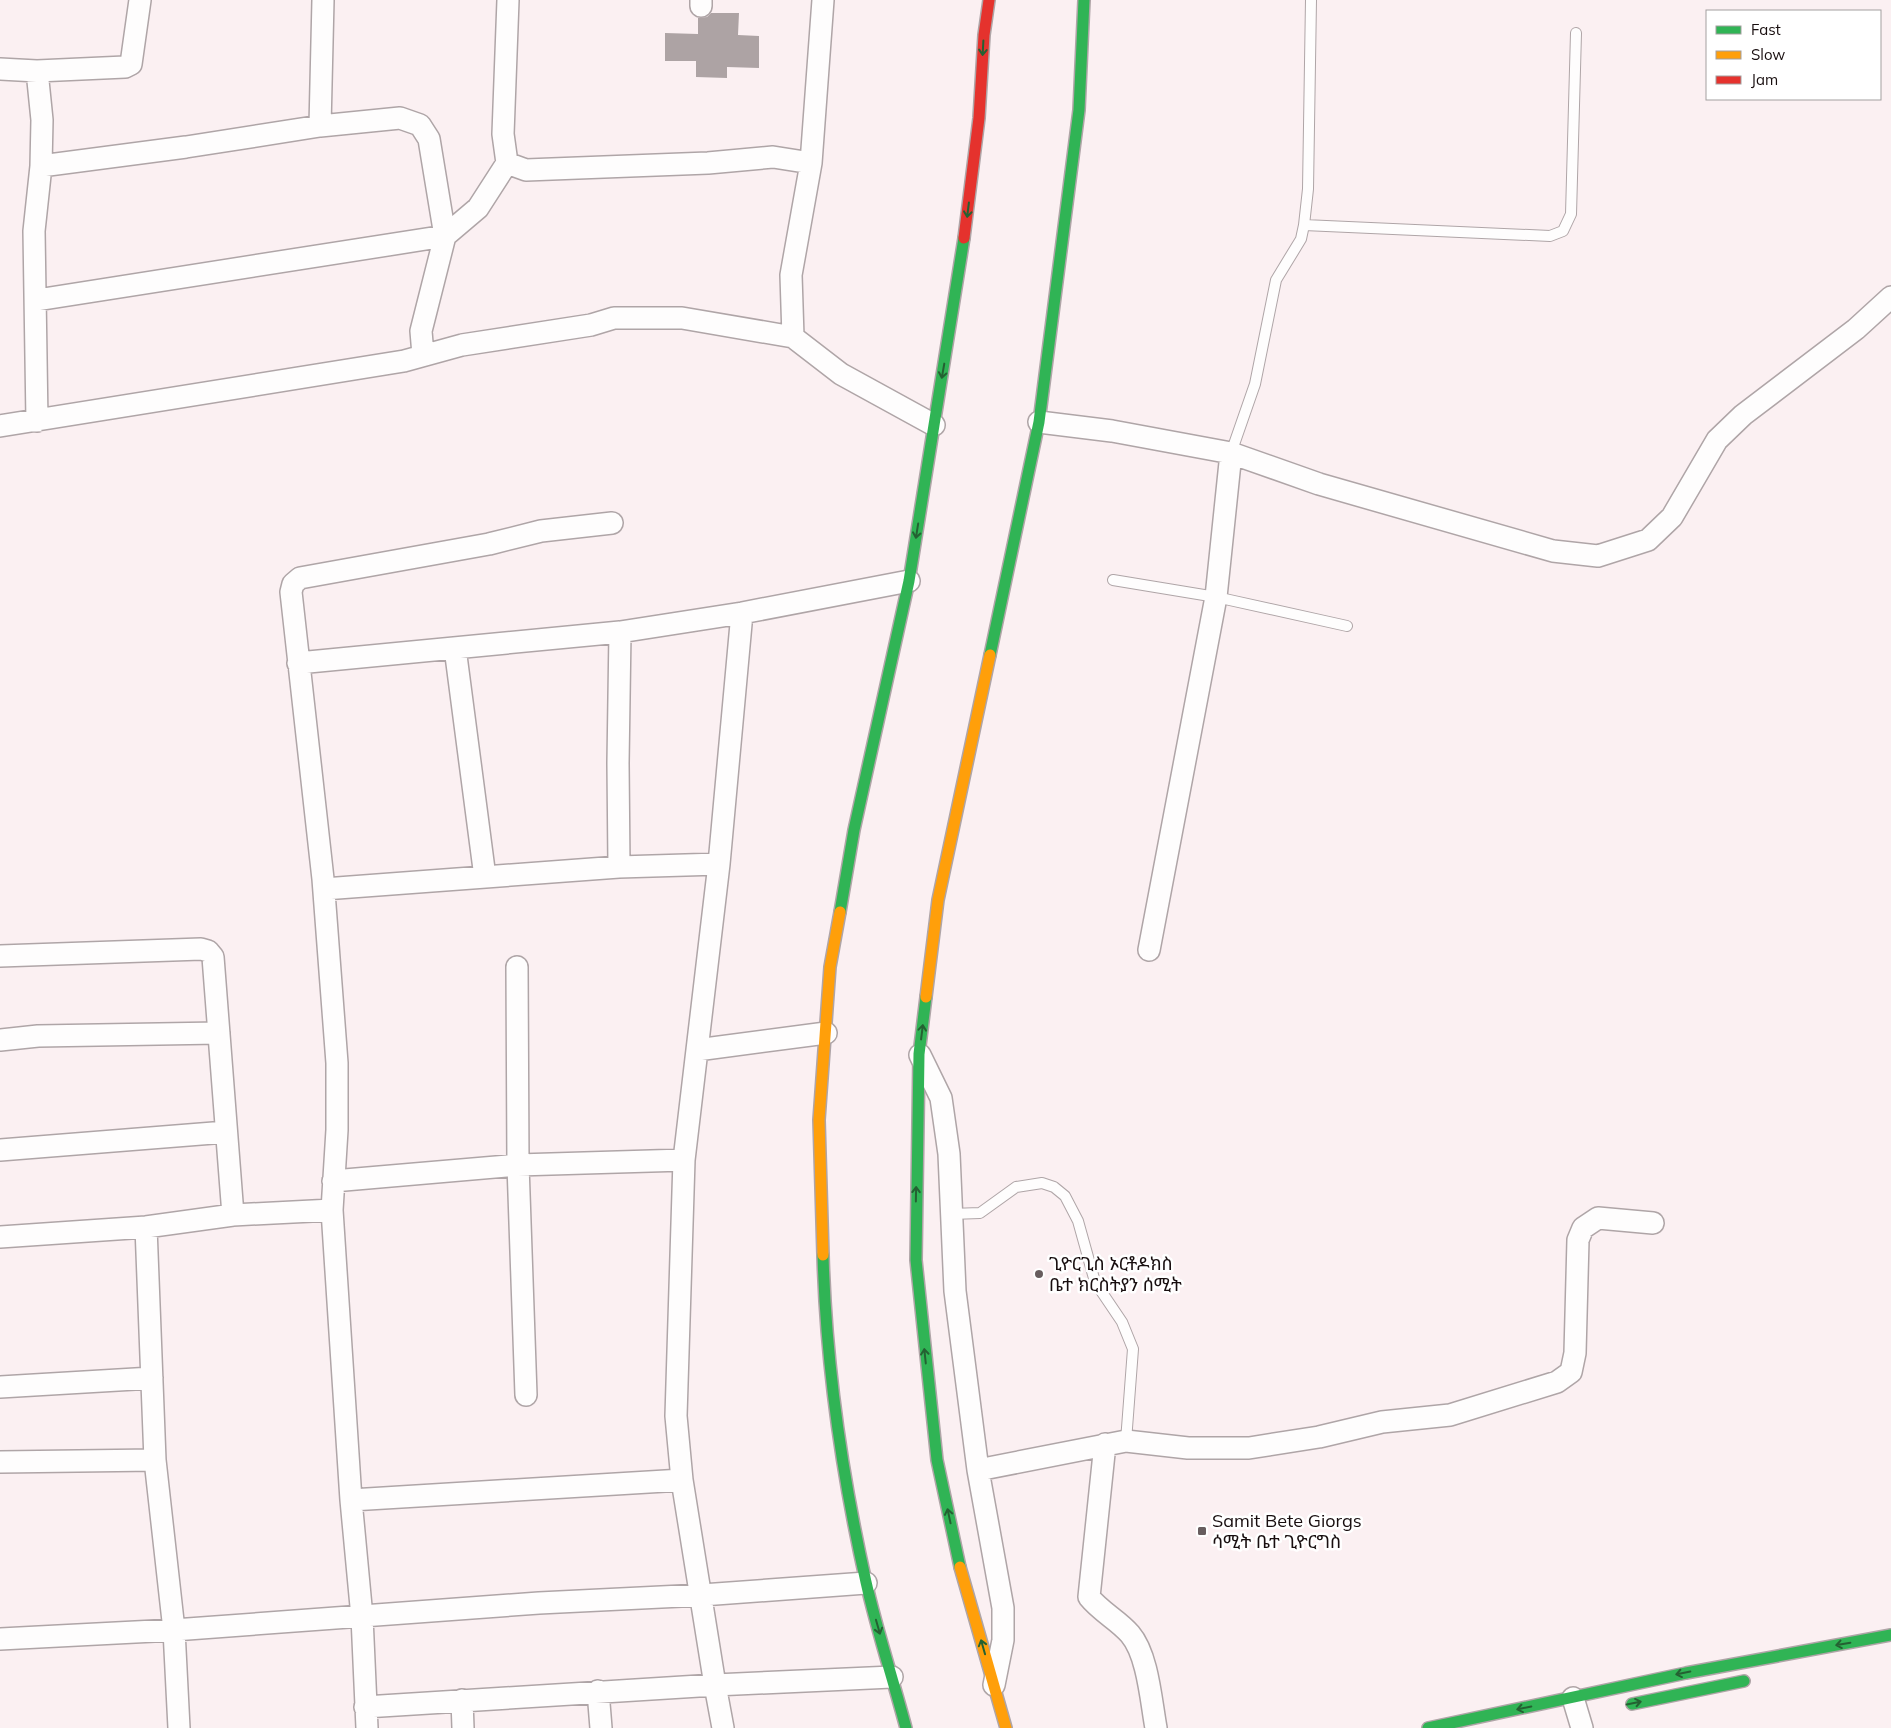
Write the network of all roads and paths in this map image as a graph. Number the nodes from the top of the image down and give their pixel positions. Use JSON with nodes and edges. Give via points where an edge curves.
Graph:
{"nodes":[{"id":1,"x":140,"y":0,"type":"edge"},
{"id":2,"x":323,"y":0,"type":"edge"},
{"id":3,"x":508,"y":0,"type":"edge"},
{"id":4,"x":823,"y":0,"type":"edge"},
{"id":5,"x":989,"y":0,"type":"edge"},
{"id":6,"x":1084,"y":0,"type":"edge"},
{"id":7,"x":1311,"y":0,"type":"edge"},
{"id":8,"x":1576,"y":33,"type":"dead end"},
{"id":9,"x":0,"y":69,"type":"edge"},
{"id":10,"x":37,"y":71,"type":"junction"},
{"id":11,"x":320,"y":126,"type":"junction"},
{"id":12,"x":507,"y":163,"type":"junction"},
{"id":13,"x":811,"y":163,"type":"junction"},
{"id":14,"x":41,"y":166,"type":"junction"},
{"id":15,"x":1304,"y":225,"type":"junction"},
{"id":16,"x":445,"y":236,"type":"junction"},
{"id":17,"x":1891,"y":296,"type":"edge"},
{"id":18,"x":37,"y":300,"type":"junction"},
{"id":19,"x":794,"y":337,"type":"junction"},
{"id":20,"x":423,"y":355,"type":"junction"},
{"id":21,"x":37,"y":421,"type":"junction"},
{"id":22,"x":1039,"y":422,"type":"junction"},
{"id":23,"x":934,"y":425,"type":"junction"},
{"id":24,"x":0,"y":426,"type":"edge"},
{"id":25,"x":1231,"y":453,"type":"junction"},
{"id":26,"x":612,"y":523,"type":"dead end"},
{"id":27,"x":1113,"y":580,"type":"dead end"},
{"id":28,"x":909,"y":581,"type":"junction"},
{"id":29,"x":1216,"y":597,"type":"junction"},
{"id":30,"x":742,"y":613,"type":"junction"},
{"id":31,"x":1347,"y":626,"type":"dead end"},
{"id":32,"x":620,"y":632,"type":"junction"},
{"id":33,"x":455,"y":648,"type":"junction"},
{"id":34,"x":298,"y":663,"type":"junction"},
{"id":35,"x":719,"y":864,"type":"junction"},
{"id":36,"x":619,"y":867,"type":"junction"},
{"id":37,"x":485,"y":877,"type":"junction"},
{"id":38,"x":324,"y":889,"type":"junction"},
{"id":39,"x":1149,"y":950,"type":"dead end"},
{"id":40,"x":0,"y":956,"type":"edge"},
{"id":41,"x":517,"y":967,"type":"dead end"},
{"id":42,"x":826,"y":1033,"type":"junction"},
{"id":43,"x":219,"y":1034,"type":"junction"},
{"id":44,"x":0,"y":1040,"type":"edge"},
{"id":45,"x":697,"y":1050,"type":"junction"},
{"id":46,"x":919,"y":1054,"type":"junction"},
{"id":47,"x":226,"y":1132,"type":"junction"},
{"id":48,"x":0,"y":1150,"type":"edge"},
{"id":49,"x":684,"y":1160,"type":"junction"},
{"id":50,"x":518,"y":1165,"type":"junction"},
{"id":51,"x":334,"y":1181,"type":"junction"},
{"id":52,"x":332,"y":1210,"type":"junction"},
{"id":53,"x":951,"y":1214,"type":"junction"},
{"id":54,"x":233,"y":1215,"type":"junction"},
{"id":55,"x":1653,"y":1223,"type":"dead end"},
{"id":56,"x":146,"y":1227,"type":"junction"},
{"id":57,"x":0,"y":1237,"type":"edge"},
{"id":58,"x":152,"y":1378,"type":"junction"},
{"id":59,"x":0,"y":1387,"type":"edge"},
{"id":60,"x":526,"y":1395,"type":"dead end"},
{"id":61,"x":1126,"y":1441,"type":"junction"},
{"id":62,"x":1105,"y":1444,"type":"junction"},
{"id":63,"x":155,"y":1460,"type":"junction"},
{"id":64,"x":0,"y":1462,"type":"edge"},
{"id":65,"x":978,"y":1470,"type":"junction"},
{"id":66,"x":682,"y":1480,"type":"junction"},
{"id":67,"x":351,"y":1500,"type":"junction"},
{"id":68,"x":866,"y":1583,"type":"junction"},
{"id":69,"x":702,"y":1595,"type":"junction"},
{"id":70,"x":362,"y":1617,"type":"junction"},
{"id":71,"x":174,"y":1630,"type":"junction"},
{"id":72,"x":1891,"y":1635,"type":"edge"},
{"id":73,"x":0,"y":1639,"type":"edge"},
{"id":74,"x":892,"y":1677,"type":"junction"},
{"id":75,"x":1754,"y":1679,"type":"dead end"},
{"id":76,"x":715,"y":1685,"type":"junction"},
{"id":77,"x":994,"y":1685,"type":"junction"},
{"id":78,"x":598,"y":1691,"type":"junction"},
{"id":79,"x":462,"y":1700,"type":"junction"},
{"id":80,"x":365,"y":1707,"type":"junction"},
{"id":81,"x":1618,"y":1707,"type":"dead end"},
{"id":82,"x":1578,"y":1714,"type":"edge"},
{"id":83,"x":179,"y":1728,"type":"edge"},
{"id":84,"x":367,"y":1728,"type":"edge"},
{"id":85,"x":464,"y":1728,"type":"edge"},
{"id":86,"x":601,"y":1728,"type":"edge"},
{"id":87,"x":723,"y":1728,"type":"edge"},
{"id":88,"x":906,"y":1728,"type":"edge"},
{"id":89,"x":1006,"y":1728,"type":"edge"},
{"id":90,"x":1156,"y":1728,"type":"edge"},
{"id":91,"x":1428,"y":1728,"type":"edge"}],
"edges":[{"from":1,"to":10,"type":"street","via":[[132,64]]},
{"from":2,"to":11,"type":"street"},
{"from":3,"to":12,"type":"street","via":[[504,134]]},
{"from":4,"to":13,"type":"street"},
{"from":5,"to":23,"type":"main road","one_way":true,"via":[[962,263]]},
{"from":6,"to":22,"type":"main road","via":[[1079,110]]},
{"from":7,"to":15,"type":"lane","via":[[1308,188]]},
{"from":8,"to":15,"type":"lane","via":[[1571,214],[1563,231],[1550,236]]},
{"from":9,"to":10,"type":"street"},
{"from":10,"to":14,"type":"street","via":[[42,120]]},
{"from":11,"to":14,"type":"street"},
{"from":11,"to":16,"type":"street","via":[[400,118],[420,125],[429,139]]},
{"from":12,"to":13,"type":"street","via":[[526,170],[708,163],[773,157]]},
{"from":12,"to":16,"type":"street","via":[[478,208]]},
{"from":13,"to":19,"type":"street","via":[[791,275]]},
{"from":14,"to":18,"type":"street","via":[[34,231]]},
{"from":15,"to":25,"type":"lane","via":[[1301,239],[1276,280],[1255,384]]},
{"from":16,"to":18,"type":"street"},
{"from":16,"to":20,"type":"street","via":[[421,331]]},
{"from":17,"to":25,"type":"street","via":[[1856,328],[1743,415],[1717,440],[1672,517],[1648,540],[1598,556],[1552,550],[1319,484]]},
{"from":18,"to":21,"type":"street"},
{"from":19,"to":20,"type":"street","via":[[682,318],[614,318],[592,326],[462,344]]},
{"from":19,"to":23,"type":"street","via":[[841,374]]},
{"from":20,"to":21,"type":"street","via":[[404,361]]},
{"from":21,"to":24,"type":"street"},
{"from":22,"to":25,"type":"street"},
{"from":46,"to":22,"type":"main road","one_way":true,"via":[[938,900]]},
{"from":23,"to":28,"type":"main road","one_way":true},
{"from":25,"to":29,"type":"street"},
{"from":26,"to":34,"type":"street","via":[[541,531],[489,544],[300,578],[293,584],[291,592]]},
{"from":27,"to":29,"type":"lane"},
{"from":28,"to":30,"type":"street"},
{"from":28,"to":42,"type":"main road","via":[[854,830],[830,967]]},
{"from":29,"to":31,"type":"lane"},
{"from":29,"to":39,"type":"street"},
{"from":30,"to":32,"type":"street"},
{"from":30,"to":35,"type":"street"},
{"from":32,"to":33,"type":"street"},
{"from":32,"to":36,"type":"street"},
{"from":33,"to":34,"type":"street"},
{"from":33,"to":37,"type":"street"},
{"from":34,"to":38,"type":"street"},
{"from":35,"to":36,"type":"street"},
{"from":35,"to":45,"type":"street"},
{"from":36,"to":37,"type":"street"},
{"from":37,"to":38,"type":"street"},
{"from":38,"to":51,"type":"street","via":[[337,1063]]},
{"from":40,"to":43,"type":"street","via":[[208,951],[213,957]]},
{"from":41,"to":50,"type":"street"},
{"from":42,"to":45,"type":"street"},
{"from":42,"to":68,"type":"main road","via":[[819,1120],[819,1180],[828,1346],[842,1463]]},
{"from":43,"to":44,"type":"street","via":[[38,1036]]},
{"from":43,"to":47,"type":"street"},
{"from":45,"to":49,"type":"street"},
{"from":46,"to":53,"type":"street","via":[[941,1098],[949,1154]]},
{"from":77,"to":46,"type":"main road","one_way":true,"via":[[960,1564],[937,1460],[916,1260]]},
{"from":47,"to":48,"type":"street"},
{"from":47,"to":54,"type":"street"},
{"from":49,"to":50,"type":"street"},
{"from":49,"to":66,"type":"street","via":[[676,1375]]},
{"from":50,"to":51,"type":"street"},
{"from":50,"to":60,"type":"street"},
{"from":51,"to":52,"type":"street"},
{"from":52,"to":54,"type":"street"},
{"from":52,"to":67,"type":"street"},
{"from":53,"to":61,"type":"lane","via":[[980,1213],[1016,1187],[1042,1183],[1065,1196],[1078,1221],[1095,1282],[1122,1322],[1133,1349]]},
{"from":53,"to":65,"type":"street","via":[[954,1291]]},
{"from":54,"to":56,"type":"street"},
{"from":55,"to":61,"type":"street","via":[[1598,1218],[1583,1228],[1578,1240],[1575,1353],[1571,1372],[1557,1382],[1450,1415],[1382,1422],[1319,1437],[1249,1448],[1188,1448]]},
{"from":56,"to":57,"type":"street"},
{"from":56,"to":58,"type":"street"},
{"from":58,"to":59,"type":"street"},
{"from":58,"to":63,"type":"street"},
{"from":61,"to":62,"type":"street"},
{"from":62,"to":65,"type":"street"},
{"from":62,"to":90,"type":"street","via":[[1089,1597],[1129,1633],[1138,1646]]},
{"from":63,"to":64,"type":"street"},
{"from":63,"to":71,"type":"street"},
{"from":65,"to":77,"type":"street","via":[[1003,1608],[1003,1640]]},
{"from":66,"to":67,"type":"street"},
{"from":66,"to":69,"type":"street"},
{"from":67,"to":70,"type":"street"},
{"from":68,"to":69,"type":"street"},
{"from":68,"to":74,"type":"main road","one_way":true},
{"from":69,"to":70,"type":"street","via":[[539,1603]]},
{"from":69,"to":76,"type":"street"},
{"from":70,"to":71,"type":"street"},
{"from":70,"to":80,"type":"street"},
{"from":71,"to":73,"type":"street"},
{"from":71,"to":83,"type":"street"},
{"from":72,"to":82,"type":"main road","one_way":true,"via":[[1686,1673]]},
{"from":74,"to":76,"type":"street"},
{"from":74,"to":88,"type":"main road"},
{"from":81,"to":75,"type":"main road","one_way":true},
{"from":76,"to":78,"type":"street"},
{"from":76,"to":87,"type":"street"},
{"from":77,"to":89,"type":"main road"},
{"from":78,"to":79,"type":"street"},
{"from":78,"to":86,"type":"street"},
{"from":79,"to":80,"type":"street"},
{"from":79,"to":85,"type":"street"},
{"from":80,"to":84,"type":"street"},
{"from":82,"to":91,"type":"main road","one_way":true}]}
